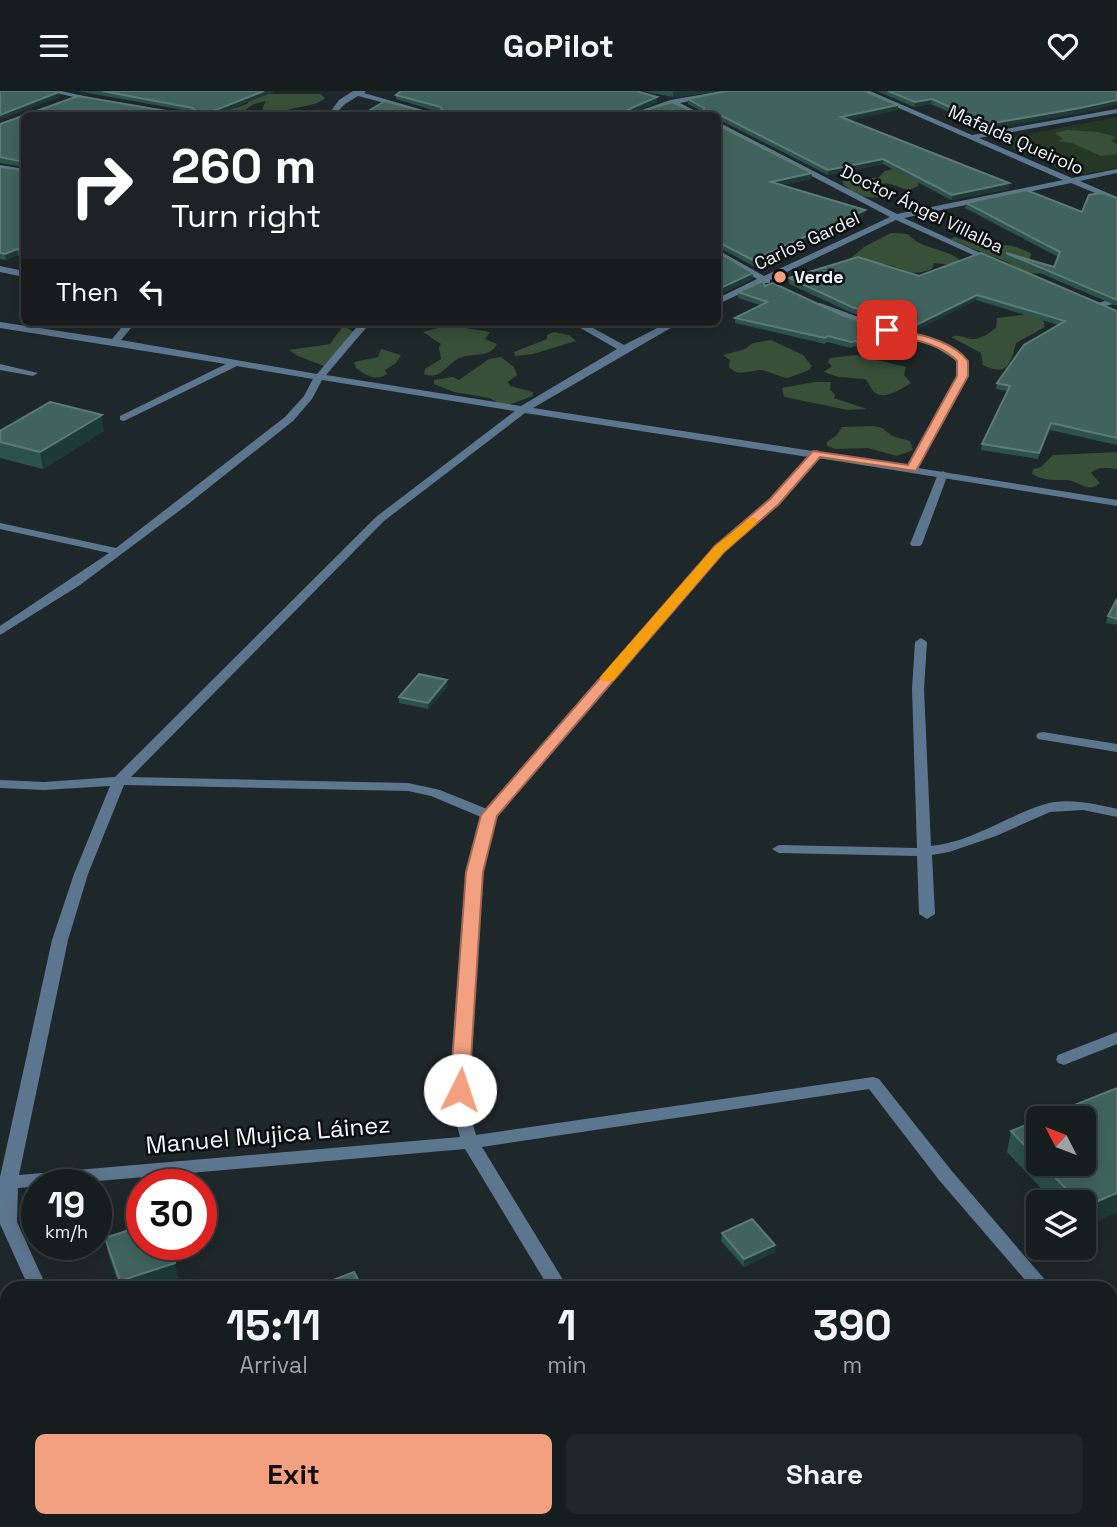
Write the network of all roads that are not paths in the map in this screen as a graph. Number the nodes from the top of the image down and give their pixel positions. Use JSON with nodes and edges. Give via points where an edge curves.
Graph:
{"nodes":[{"id":1,"x":50,"y":91,"type":"edge"},
{"id":2,"x":90,"y":91,"type":"edge"},
{"id":3,"x":735,"y":91,"type":"edge"},
{"id":4,"x":864,"y":91,"type":"edge"},
{"id":5,"x":359,"y":92,"type":"edge"},
{"id":6,"x":76,"y":96,"type":"junction"},
{"id":7,"x":660,"y":98,"type":"edge"},
{"id":8,"x":101,"y":100,"type":"edge"},
{"id":9,"x":64,"y":101,"type":"edge"},
{"id":10,"x":673,"y":102,"type":"junction"},
{"id":11,"x":1117,"y":111,"type":"edge"},
{"id":12,"x":334,"y":112,"type":"edge"},
{"id":13,"x":426,"y":112,"type":"edge"},
{"id":14,"x":641,"y":112,"type":"edge"},
{"id":15,"x":694,"y":112,"type":"edge"},
{"id":16,"x":721,"y":126,"type":"edge"},
{"id":17,"x":970,"y":137,"type":"junction"},
{"id":18,"x":0,"y":167,"type":"edge"},
{"id":19,"x":21,"y":170,"type":"edge"},
{"id":20,"x":1117,"y":171,"type":"edge"},
{"id":21,"x":1068,"y":181,"type":"junction"},
{"id":22,"x":1117,"y":200,"type":"edge"},
{"id":23,"x":896,"y":217,"type":"junction"},
{"id":24,"x":721,"y":254,"type":"edge"},
{"id":25,"x":1005,"y":266,"type":"edge"},
{"id":26,"x":0,"y":269,"type":"edge"},
{"id":27,"x":21,"y":273,"type":"edge"},
{"id":28,"x":762,"y":278,"type":"junction"},
{"id":29,"x":774,"y":284,"type":"edge"},
{"id":30,"x":721,"y":299,"type":"edge"},
{"id":31,"x":809,"y":300,"type":"edge"},
{"id":32,"x":1085,"y":300,"type":"edge"},
{"id":33,"x":1117,"y":300,"type":"edge"},
{"id":34,"x":1097,"y":305,"type":"junction"},
{"id":35,"x":1117,"y":312,"type":"edge"},
{"id":36,"x":0,"y":325,"type":"edge"},
{"id":37,"x":21,"y":325,"type":"edge"},
{"id":38,"x":44,"y":326,"type":"edge"},
{"id":39,"x":128,"y":326,"type":"edge"},
{"id":40,"x":363,"y":326,"type":"edge"},
{"id":41,"x":582,"y":326,"type":"edge"},
{"id":42,"x":668,"y":326,"type":"edge"},
{"id":43,"x":116,"y":340,"type":"junction"},
{"id":44,"x":624,"y":349,"type":"junction"},
{"id":45,"x":237,"y":362,"type":"junction"},
{"id":46,"x":0,"y":367,"type":"edge"},
{"id":47,"x":33,"y":373,"type":"dead end"},
{"id":48,"x":319,"y":377,"type":"junction"},
{"id":49,"x":525,"y":408,"type":"junction"},
{"id":50,"x":124,"y":418,"type":"dead end"},
{"id":51,"x":817,"y":453,"type":"junction"},
{"id":52,"x":912,"y":469,"type":"junction"},
{"id":53,"x":943,"y":474,"type":"junction"},
{"id":54,"x":1117,"y":503,"type":"edge"},
{"id":55,"x":0,"y":526,"type":"edge"},
{"id":56,"x":916,"y":544,"type":"dead end"},
{"id":57,"x":119,"y":552,"type":"junction"},
{"id":58,"x":0,"y":631,"type":"edge"},
{"id":59,"x":921,"y":642,"type":"dead end"},
{"id":60,"x":1043,"y":736,"type":"dead end"},
{"id":61,"x":1117,"y":748,"type":"edge"},
{"id":62,"x":119,"y":781,"type":"junction"},
{"id":63,"x":0,"y":785,"type":"edge"},
{"id":64,"x":1117,"y":813,"type":"edge"},
{"id":65,"x":489,"y":815,"type":"junction"},
{"id":66,"x":779,"y":849,"type":"dead end"},
{"id":67,"x":924,"y":851,"type":"junction"},
{"id":68,"x":927,"y":914,"type":"dead end"},
{"id":69,"x":1117,"y":1038,"type":"edge"},
{"id":70,"x":1064,"y":1059,"type":"dead end"},
{"id":71,"x":470,"y":1142,"type":"junction"},
{"id":72,"x":4,"y":1183,"type":"edge"},
{"id":73,"x":35,"y":1281,"type":"edge"},
{"id":74,"x":555,"y":1281,"type":"edge"},
{"id":75,"x":1037,"y":1281,"type":"edge"}],
"edges":[{"from":1,"to":6,"type":"street"},
{"from":2,"to":6,"type":"street"},
{"from":3,"to":10,"type":"street"},
{"from":4,"to":17,"type":"street","name":"Mafalda Queirolo"},
{"from":5,"to":12,"type":"street"},
{"from":5,"to":13,"type":"street"},
{"from":6,"to":8,"type":"street"},
{"from":6,"to":9,"type":"street"},
{"from":7,"to":10,"type":"street"},
{"from":10,"to":14,"type":"street"},
{"from":10,"to":15,"type":"street"},
{"from":11,"to":17,"type":"street"},
{"from":16,"to":23,"type":"street","name":"Doctor Ángel Villalba"},
{"from":17,"to":21,"type":"street","name":"Mafalda Queirolo"},
{"from":18,"to":19,"type":"street"},
{"from":20,"to":21,"type":"street","name":"Carlos Gardel"},
{"from":21,"to":22,"type":"street","name":"Mafalda Queirolo"},
{"from":21,"to":23,"type":"street","name":"Carlos Gardel"},
{"from":23,"to":25,"type":"street","name":"Doctor Ángel Villalba"},
{"from":23,"to":28,"type":"street","name":"Carlos Gardel"},
{"from":24,"to":28,"type":"street"},
{"from":26,"to":27,"type":"street"},
{"from":28,"to":29,"type":"street"},
{"from":28,"to":30,"type":"street","name":"Carlos Gardel"},
{"from":31,"to":52,"type":"street","via":[[847,317],[939,345],[954,351],[962,361],[962,376]]},
{"from":32,"to":34,"type":"street"},
{"from":33,"to":34,"type":"street"},
{"from":34,"to":35,"type":"street"},
{"from":36,"to":37,"type":"street"},
{"from":38,"to":43,"type":"street"},
{"from":39,"to":43,"type":"street"},
{"from":40,"to":48,"type":"street"},
{"from":41,"to":44,"type":"street"},
{"from":42,"to":44,"type":"street"},
{"from":43,"to":45,"type":"street"},
{"from":44,"to":49,"type":"street"},
{"from":45,"to":48,"type":"street"},
{"from":45,"to":50,"type":"street"},
{"from":46,"to":47,"type":"street"},
{"from":48,"to":49,"type":"street"},
{"from":48,"to":57,"type":"street","via":[[289,419]]},
{"from":49,"to":51,"type":"street"},
{"from":49,"to":62,"type":"street","via":[[380,519]]},
{"from":51,"to":52,"type":"street"},
{"from":51,"to":65,"type":"street","via":[[775,501],[719,549]]},
{"from":52,"to":53,"type":"street"},
{"from":53,"to":54,"type":"street"},
{"from":53,"to":56,"type":"street"},
{"from":55,"to":57,"type":"street"},
{"from":57,"to":58,"type":"street"},
{"from":59,"to":67,"type":"street","via":[[918,689]]},
{"from":60,"to":61,"type":"street"},
{"from":62,"to":63,"type":"street"},
{"from":62,"to":65,"type":"street","via":[[408,787]]},
{"from":62,"to":72,"type":"street","via":[[60,940]]},
{"from":64,"to":67,"type":"street","via":[[1083,806],[1046,808],[991,833]]},
{"from":65,"to":71,"type":"street","via":[[474,872],[460,1090]]},
{"from":66,"to":67,"type":"street"},
{"from":67,"to":68,"type":"street"},
{"from":69,"to":70,"type":"street"},
{"from":71,"to":72,"type":"street","name":"Manuel Mujica Láinez"},
{"from":71,"to":74,"type":"street"},
{"from":71,"to":75,"type":"street","name":"Manuel Mujica Láinez","via":[[873,1083]]},
{"from":72,"to":73,"type":"street","via":[[8,1221]]}]}
